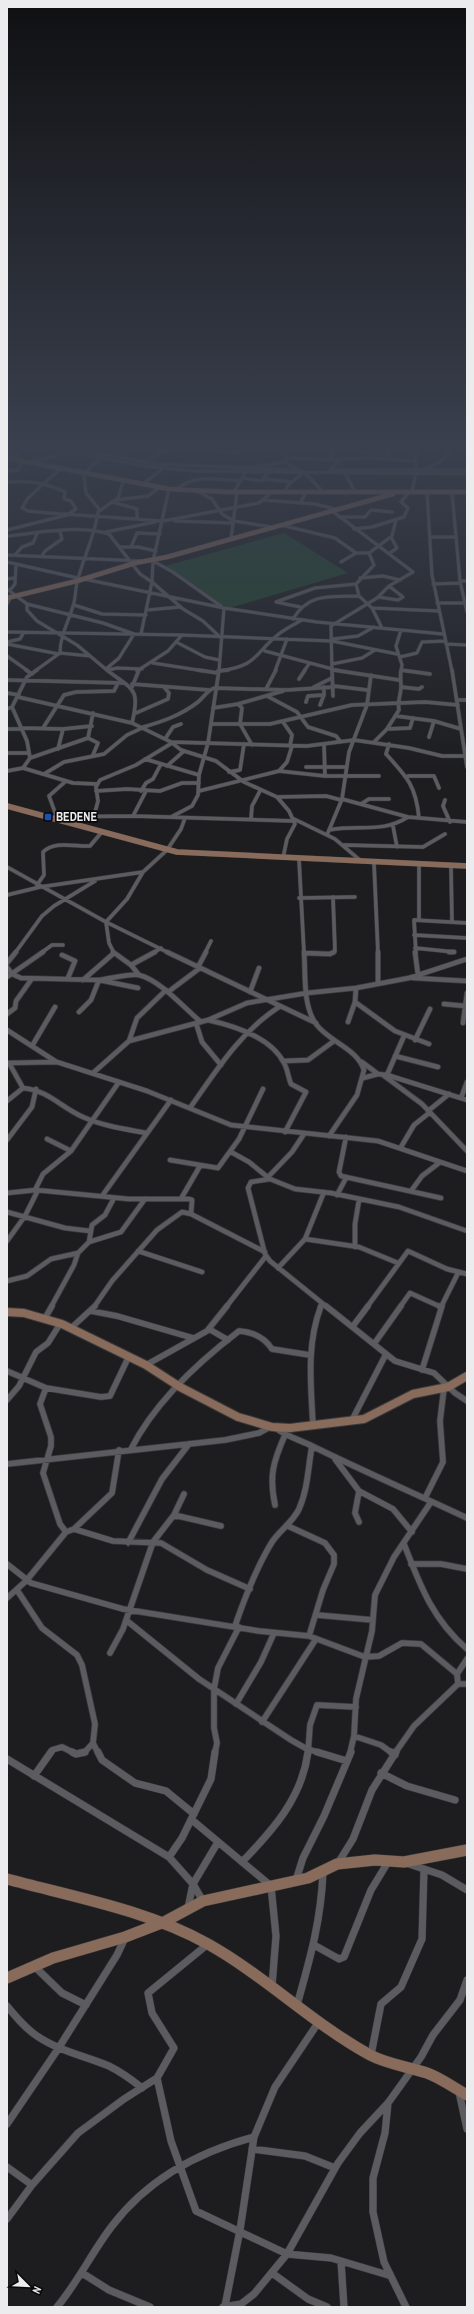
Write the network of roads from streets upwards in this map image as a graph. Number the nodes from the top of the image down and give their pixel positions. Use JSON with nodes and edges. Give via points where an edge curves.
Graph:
{"nodes":[{"id":1,"x":7,"y":555,"type":"edge"},
{"id":2,"x":85,"y":555,"type":"edge"},
{"id":3,"x":125,"y":555,"type":"edge"},
{"id":4,"x":155,"y":555,"type":"edge"},
{"id":5,"x":173,"y":555,"type":"edge"},
{"id":6,"x":353,"y":555,"type":"edge"},
{"id":7,"x":370,"y":555,"type":"edge"},
{"id":8,"x":391,"y":555,"type":"edge"},
{"id":9,"x":431,"y":555,"type":"edge"},
{"id":10,"x":458,"y":555,"type":"edge"},
{"id":11,"x":15,"y":556,"type":"joint"},
{"id":12,"x":42,"y":556,"type":"joint"},
{"id":13,"x":84,"y":558,"type":"junction"},
{"id":14,"x":128,"y":560,"type":"junction"},
{"id":15,"x":146,"y":561,"type":"junction"},
{"id":16,"x":153,"y":561,"type":"junction"},
{"id":17,"x":7,"y":562,"type":"edge"},
{"id":18,"x":341,"y":562,"type":"dead end"},
{"id":19,"x":16,"y":564,"type":"junction"},
{"id":20,"x":132,"y":564,"type":"junction"},
{"id":21,"x":14,"y":578,"type":"junction"},
{"id":22,"x":360,"y":578,"type":"junction"},
{"id":23,"x":7,"y":579,"type":"edge"},
{"id":24,"x":79,"y":579,"type":"junction"},
{"id":25,"x":400,"y":580,"type":"junction"},
{"id":26,"x":467,"y":581,"type":"edge"},
{"id":27,"x":152,"y":582,"type":"junction"},
{"id":28,"x":460,"y":582,"type":"junction"},
{"id":29,"x":356,"y":584,"type":"junction"},
{"id":30,"x":433,"y":584,"type":"junction"},
{"id":31,"x":389,"y":586,"type":"junction"},
{"id":32,"x":8,"y":590,"type":"edge"},
{"id":33,"x":150,"y":593,"type":"junction"},
{"id":34,"x":17,"y":595,"type":"junction"},
{"id":35,"x":167,"y":596,"type":"junction"},
{"id":36,"x":359,"y":596,"type":"junction"},
{"id":37,"x":9,"y":597,"type":"edge"},
{"id":38,"x":378,"y":597,"type":"junction"},
{"id":39,"x":437,"y":603,"type":"junction"},
{"id":40,"x":466,"y":603,"type":"edge"},
{"id":41,"x":7,"y":604,"type":"edge"},
{"id":42,"x":27,"y":604,"type":"junction"},
{"id":43,"x":367,"y":604,"type":"junction"},
{"id":44,"x":74,"y":605,"type":"junction"},
{"id":45,"x":180,"y":607,"type":"junction"},
{"id":46,"x":300,"y":607,"type":"junction"},
{"id":47,"x":224,"y":608,"type":"junction"},
{"id":48,"x":372,"y":608,"type":"junction"},
{"id":49,"x":147,"y":610,"type":"junction"},
{"id":50,"x":438,"y":611,"type":"junction"},
{"id":51,"x":467,"y":612,"type":"edge"},
{"id":52,"x":146,"y":615,"type":"junction"},
{"id":53,"x":70,"y":616,"type":"junction"},
{"id":54,"x":293,"y":619,"type":"junction"},
{"id":55,"x":302,"y":620,"type":"junction"},
{"id":56,"x":333,"y":624,"type":"junction"},
{"id":57,"x":374,"y":627,"type":"junction"},
{"id":58,"x":382,"y":628,"type":"junction"},
{"id":59,"x":401,"y":630,"type":"junction"},
{"id":60,"x":7,"y":632,"type":"edge"},
{"id":61,"x":24,"y":632,"type":"junction"},
{"id":62,"x":53,"y":632,"type":"junction"},
{"id":63,"x":63,"y":633,"type":"junction"},
{"id":64,"x":134,"y":634,"type":"junction"},
{"id":65,"x":141,"y":634,"type":"junction"},
{"id":66,"x":443,"y":634,"type":"junction"},
{"id":67,"x":182,"y":635,"type":"junction"},
{"id":68,"x":220,"y":637,"type":"junction"},
{"id":69,"x":274,"y":639,"type":"junction"},
{"id":70,"x":287,"y":639,"type":"junction"},
{"id":71,"x":332,"y":640,"type":"junction"},
{"id":72,"x":445,"y":642,"type":"junction"},
{"id":73,"x":7,"y":643,"type":"edge"},
{"id":74,"x":178,"y":643,"type":"junction"},
{"id":75,"x":467,"y":645,"type":"edge"},
{"id":76,"x":375,"y":650,"type":"junction"},
{"id":77,"x":265,"y":651,"type":"junction"},
{"id":78,"x":60,"y":654,"type":"junction"},
{"id":79,"x":398,"y":655,"type":"junction"},
{"id":80,"x":7,"y":656,"type":"edge"},
{"id":81,"x":90,"y":656,"type":"junction"},
{"id":82,"x":282,"y":656,"type":"junction"},
{"id":83,"x":219,"y":660,"type":"junction"},
{"id":84,"x":153,"y":663,"type":"junction"},
{"id":85,"x":309,"y":664,"type":"junction"},
{"id":86,"x":332,"y":664,"type":"junction"},
{"id":87,"x":142,"y":669,"type":"junction"},
{"id":88,"x":107,"y":670,"type":"junction"},
{"id":89,"x":331,"y":670,"type":"junction"},
{"id":90,"x":401,"y":670,"type":"junction"},
{"id":91,"x":218,"y":672,"type":"junction"},
{"id":92,"x":32,"y":674,"type":"junction"},
{"id":93,"x":430,"y":674,"type":"dead end"},
{"id":94,"x":371,"y":675,"type":"junction"},
{"id":95,"x":332,"y":678,"type":"junction"},
{"id":96,"x":299,"y":679,"type":"dead end"},
{"id":97,"x":7,"y":680,"type":"edge"},
{"id":98,"x":399,"y":680,"type":"junction"},
{"id":99,"x":25,"y":682,"type":"junction"},
{"id":100,"x":121,"y":683,"type":"junction"},
{"id":101,"x":132,"y":686,"type":"junction"},
{"id":102,"x":162,"y":686,"type":"junction"},
{"id":103,"x":313,"y":687,"type":"junction"},
{"id":104,"x":324,"y":687,"type":"junction"},
{"id":105,"x":334,"y":687,"type":"junction"},
{"id":106,"x":401,"y":687,"type":"junction"},
{"id":107,"x":422,"y":687,"type":"dead end"},
{"id":108,"x":214,"y":688,"type":"junction"},
{"id":109,"x":266,"y":689,"type":"junction"},
{"id":110,"x":209,"y":690,"type":"junction"},
{"id":111,"x":287,"y":690,"type":"junction"},
{"id":112,"x":367,"y":690,"type":"junction"},
{"id":113,"x":7,"y":693,"type":"edge"},
{"id":114,"x":324,"y":695,"type":"junction"},
{"id":115,"x":18,"y":696,"type":"junction"},
{"id":116,"x":267,"y":696,"type":"junction"},
{"id":117,"x":333,"y":696,"type":"dead end"},
{"id":118,"x":458,"y":700,"type":"junction"},
{"id":119,"x":467,"y":700,"type":"edge"},
{"id":120,"x":306,"y":702,"type":"dead end"},
{"id":121,"x":397,"y":702,"type":"junction"},
{"id":122,"x":238,"y":704,"type":"junction"},
{"id":123,"x":367,"y":704,"type":"junction"},
{"id":124,"x":320,"y":705,"type":"dead end"},
{"id":125,"x":458,"y":705,"type":"junction"},
{"id":126,"x":57,"y":706,"type":"junction"},
{"id":127,"x":12,"y":707,"type":"junction"},
{"id":128,"x":7,"y":708,"type":"edge"},
{"id":129,"x":213,"y":708,"type":"junction"},
{"id":130,"x":94,"y":713,"type":"junction"},
{"id":131,"x":136,"y":713,"type":"junction"},
{"id":132,"x":396,"y":716,"type":"junction"},
{"id":133,"x":302,"y":717,"type":"junction"},
{"id":134,"x":413,"y":718,"type":"junction"},
{"id":135,"x":434,"y":721,"type":"junction"},
{"id":136,"x":283,"y":722,"type":"junction"},
{"id":137,"x":132,"y":723,"type":"junction"},
{"id":138,"x":181,"y":724,"type":"dead end"},
{"id":139,"x":211,"y":724,"type":"junction"},
{"id":140,"x":240,"y":724,"type":"junction"},
{"id":141,"x":92,"y":726,"type":"junction"},
{"id":142,"x":22,"y":728,"type":"junction"},
{"id":143,"x":43,"y":728,"type":"junction"},
{"id":144,"x":141,"y":728,"type":"junction"},
{"id":145,"x":7,"y":729,"type":"edge"},
{"id":146,"x":63,"y":729,"type":"junction"},
{"id":147,"x":387,"y":729,"type":"junction"},
{"id":148,"x":460,"y":729,"type":"junction"},
{"id":149,"x":429,"y":737,"type":"dead end"},
{"id":150,"x":462,"y":737,"type":"junction"},
{"id":151,"x":467,"y":737,"type":"edge"},
{"id":152,"x":88,"y":738,"type":"junction"},
{"id":153,"x":165,"y":739,"type":"junction"},
{"id":154,"x":354,"y":740,"type":"junction"},
{"id":155,"x":340,"y":741,"type":"junction"},
{"id":156,"x":171,"y":742,"type":"junction"},
{"id":157,"x":374,"y":742,"type":"junction"},
{"id":158,"x":208,"y":743,"type":"junction"},
{"id":159,"x":244,"y":744,"type":"junction"},
{"id":160,"x":324,"y":744,"type":"junction"},
{"id":161,"x":388,"y":744,"type":"junction"},
{"id":162,"x":252,"y":745,"type":"junction"},
{"id":163,"x":291,"y":746,"type":"junction"},
{"id":164,"x":58,"y":749,"type":"junction"},
{"id":165,"x":184,"y":751,"type":"junction"},
{"id":166,"x":7,"y":753,"type":"edge"},
{"id":167,"x":29,"y":753,"type":"junction"},
{"id":168,"x":93,"y":755,"type":"junction"},
{"id":169,"x":464,"y":756,"type":"junction"},
{"id":170,"x":203,"y":757,"type":"junction"},
{"id":171,"x":30,"y":758,"type":"junction"},
{"id":172,"x":145,"y":759,"type":"junction"},
{"id":173,"x":161,"y":764,"type":"junction"},
{"id":174,"x":167,"y":766,"type":"junction"},
{"id":175,"x":306,"y":767,"type":"dead end"},
{"id":176,"x":467,"y":767,"type":"edge"},
{"id":177,"x":23,"y":768,"type":"junction"},
{"id":178,"x":324,"y":768,"type":"junction"},
{"id":179,"x":347,"y":768,"type":"junction"},
{"id":180,"x":7,"y":771,"type":"edge"},
{"id":181,"x":279,"y":771,"type":"junction"},
{"id":182,"x":230,"y":772,"type":"junction"},
{"id":183,"x":44,"y":774,"type":"junction"},
{"id":184,"x":199,"y":775,"type":"junction"},
{"id":185,"x":325,"y":776,"type":"junction"},
{"id":186,"x":346,"y":776,"type":"junction"},
{"id":187,"x":379,"y":776,"type":"dead end"},
{"id":188,"x":408,"y":776,"type":"junction"},
{"id":189,"x":240,"y":779,"type":"junction"},
{"id":190,"x":66,"y":781,"type":"junction"},
{"id":191,"x":199,"y":783,"type":"junction"},
{"id":192,"x":97,"y":784,"type":"junction"},
{"id":193,"x":439,"y":788,"type":"dead end"},
{"id":194,"x":260,"y":790,"type":"junction"},
{"id":195,"x":96,"y":791,"type":"junction"},
{"id":196,"x":141,"y":791,"type":"junction"},
{"id":197,"x":146,"y":791,"type":"junction"},
{"id":198,"x":199,"y":791,"type":"junction"},
{"id":199,"x":277,"y":797,"type":"junction"},
{"id":200,"x":341,"y":799,"type":"junction"},
{"id":201,"x":389,"y":799,"type":"dead end"},
{"id":202,"x":444,"y":800,"type":"dead end"},
{"id":203,"x":361,"y":804,"type":"junction"},
{"id":204,"x":7,"y":806,"type":"edge"},
{"id":205,"x":185,"y":811,"type":"junction"},
{"id":206,"x":56,"y":815,"type":"junction"},
{"id":207,"x":94,"y":816,"type":"junction"},
{"id":208,"x":133,"y":816,"type":"junction"},
{"id":209,"x":47,"y":817,"type":"junction"},
{"id":210,"x":169,"y":817,"type":"junction"},
{"id":211,"x":408,"y":817,"type":"junction"},
{"id":212,"x":184,"y":818,"type":"junction"},
{"id":213,"x":419,"y":818,"type":"junction"},
{"id":214,"x":251,"y":819,"type":"junction"},
{"id":215,"x":294,"y":820,"type":"junction"},
{"id":216,"x":450,"y":822,"type":"junction"},
{"id":217,"x":467,"y":822,"type":"edge"},
{"id":218,"x":393,"y":826,"type":"junction"},
{"id":219,"x":329,"y":830,"type":"junction"},
{"id":220,"x":101,"y":833,"type":"junction"},
{"id":221,"x":445,"y":834,"type":"dead end"},
{"id":222,"x":327,"y":835,"type":"junction"},
{"id":223,"x":344,"y":845,"type":"junction"},
{"id":224,"x":397,"y":847,"type":"junction"},
{"id":225,"x":167,"y":850,"type":"junction"},
{"id":226,"x":283,"y":858,"type":"junction"},
{"id":227,"x":299,"y":859,"type":"junction"},
{"id":228,"x":363,"y":862,"type":"junction"},
{"id":229,"x":374,"y":863,"type":"junction"},
{"id":230,"x":419,"y":866,"type":"junction"},
{"id":231,"x":451,"y":866,"type":"junction"},
{"id":232,"x":7,"y":867,"type":"edge"},
{"id":233,"x":466,"y":867,"type":"edge"},
{"id":234,"x":143,"y":872,"type":"junction"},
{"id":235,"x":96,"y":880,"type":"junction"},
{"id":236,"x":39,"y":886,"type":"junction"},
{"id":237,"x":7,"y":895,"type":"edge"},
{"id":238,"x":355,"y":896,"type":"dead end"},
{"id":239,"x":333,"y":897,"type":"junction"},
{"id":240,"x":299,"y":898,"type":"junction"},
{"id":241,"x":65,"y":899,"type":"junction"},
{"id":242,"x":419,"y":920,"type":"junction"},
{"id":243,"x":106,"y":922,"type":"junction"},
{"id":244,"x":452,"y":922,"type":"junction"},
{"id":245,"x":467,"y":923,"type":"edge"},
{"id":246,"x":414,"y":935,"type":"junction"},
{"id":247,"x":467,"y":938,"type":"edge"},
{"id":248,"x":211,"y":941,"type":"dead end"},
{"id":249,"x":63,"y":945,"type":"dead end"},
{"id":250,"x":161,"y":948,"type":"junction"},
{"id":251,"x":415,"y":948,"type":"junction"},
{"id":252,"x":454,"y":952,"type":"dead end"},
{"id":253,"x":114,"y":953,"type":"junction"},
{"id":254,"x":304,"y":953,"type":"junction"},
{"id":255,"x":62,"y":955,"type":"dead end"},
{"id":256,"x":467,"y":960,"type":"edge"},
{"id":257,"x":7,"y":963,"type":"edge"},
{"id":258,"x":131,"y":965,"type":"junction"},
{"id":259,"x":7,"y":967,"type":"edge"},
{"id":260,"x":199,"y":967,"type":"junction"},
{"id":261,"x":259,"y":968,"type":"dead end"},
{"id":262,"x":12,"y":974,"type":"junction"},
{"id":263,"x":139,"y":975,"type":"junction"},
{"id":264,"x":418,"y":975,"type":"junction"},
{"id":265,"x":7,"y":977,"type":"edge"},
{"id":266,"x":68,"y":978,"type":"junction"},
{"id":267,"x":409,"y":978,"type":"junction"},
{"id":268,"x":30,"y":980,"type":"junction"},
{"id":269,"x":83,"y":980,"type":"junction"},
{"id":270,"x":99,"y":980,"type":"junction"},
{"id":271,"x":467,"y":981,"type":"edge"},
{"id":272,"x":378,"y":984,"type":"junction"},
{"id":273,"x":138,"y":988,"type":"dead end"},
{"id":274,"x":356,"y":988,"type":"junction"},
{"id":275,"x":167,"y":991,"type":"junction"},
{"id":276,"x":250,"y":992,"type":"junction"},
{"id":277,"x":307,"y":993,"type":"junction"},
{"id":278,"x":467,"y":993,"type":"edge"},
{"id":279,"x":264,"y":999,"type":"junction"},
{"id":280,"x":355,"y":1002,"type":"junction"},
{"id":281,"x":444,"y":1004,"type":"dead end"},
{"id":282,"x":465,"y":1006,"type":"junction"},
{"id":283,"x":55,"y":1007,"type":"dead end"},
{"id":284,"x":279,"y":1007,"type":"junction"},
{"id":285,"x":430,"y":1009,"type":"dead end"},
{"id":286,"x":79,"y":1012,"type":"dead end"},
{"id":287,"x":7,"y":1014,"type":"edge"},
{"id":288,"x":208,"y":1020,"type":"junction"},
{"id":289,"x":201,"y":1022,"type":"junction"},
{"id":290,"x":348,"y":1022,"type":"dead end"},
{"id":291,"x":196,"y":1023,"type":"junction"},
{"id":292,"x":316,"y":1023,"type":"junction"},
{"id":293,"x":462,"y":1023,"type":"dead end"},
{"id":294,"x":7,"y":1030,"type":"edge"},
{"id":295,"x":248,"y":1034,"type":"junction"},
{"id":296,"x":404,"y":1036,"type":"junction"},
{"id":297,"x":415,"y":1040,"type":"junction"},
{"id":298,"x":129,"y":1041,"type":"junction"},
{"id":299,"x":334,"y":1041,"type":"junction"},
{"id":300,"x":429,"y":1044,"type":"dead end"},
{"id":301,"x":32,"y":1046,"type":"junction"},
{"id":302,"x":395,"y":1056,"type":"junction"},
{"id":303,"x":284,"y":1061,"type":"junction"},
{"id":304,"x":362,"y":1061,"type":"junction"},
{"id":305,"x":57,"y":1062,"type":"junction"},
{"id":306,"x":8,"y":1063,"type":"edge"},
{"id":307,"x":221,"y":1065,"type":"junction"},
{"id":308,"x":438,"y":1067,"type":"dead end"},
{"id":309,"x":93,"y":1073,"type":"junction"},
{"id":310,"x":383,"y":1075,"type":"junction"},
{"id":311,"x":363,"y":1078,"type":"junction"},
{"id":312,"x":119,"y":1082,"type":"junction"},
{"id":313,"x":467,"y":1082,"type":"edge"},
{"id":314,"x":23,"y":1088,"type":"junction"},
{"id":315,"x":36,"y":1089,"type":"junction"},
{"id":316,"x":262,"y":1089,"type":"dead end"},
{"id":317,"x":449,"y":1094,"type":"junction"},
{"id":318,"x":461,"y":1098,"type":"junction"},
{"id":319,"x":171,"y":1100,"type":"junction"},
{"id":320,"x":467,"y":1100,"type":"edge"},
{"id":321,"x":7,"y":1101,"type":"edge"},
{"id":322,"x":190,"y":1108,"type":"junction"},
{"id":323,"x":428,"y":1112,"type":"junction"},
{"id":324,"x":91,"y":1120,"type":"junction"},
{"id":325,"x":245,"y":1127,"type":"junction"},
{"id":326,"x":285,"y":1132,"type":"junction"},
{"id":327,"x":146,"y":1133,"type":"junction"},
{"id":328,"x":304,"y":1134,"type":"junction"},
{"id":329,"x":330,"y":1136,"type":"junction"},
{"id":330,"x":346,"y":1137,"type":"junction"},
{"id":331,"x":47,"y":1139,"type":"dead end"},
{"id":332,"x":7,"y":1140,"type":"edge"},
{"id":333,"x":401,"y":1147,"type":"junction"},
{"id":334,"x":71,"y":1151,"type":"junction"},
{"id":335,"x":467,"y":1151,"type":"edge"},
{"id":336,"x":231,"y":1152,"type":"junction"},
{"id":337,"x":170,"y":1160,"type":"dead end"},
{"id":338,"x":439,"y":1163,"type":"junction"},
{"id":339,"x":200,"y":1166,"type":"junction"},
{"id":340,"x":467,"y":1171,"type":"edge"},
{"id":341,"x":269,"y":1178,"type":"junction"},
{"id":342,"x":346,"y":1178,"type":"junction"},
{"id":343,"x":36,"y":1190,"type":"junction"},
{"id":344,"x":411,"y":1191,"type":"junction"},
{"id":345,"x":324,"y":1192,"type":"junction"},
{"id":346,"x":7,"y":1194,"type":"edge"},
{"id":347,"x":338,"y":1195,"type":"junction"},
{"id":348,"x":102,"y":1196,"type":"junction"},
{"id":349,"x":182,"y":1197,"type":"junction"},
{"id":350,"x":114,"y":1198,"type":"junction"},
{"id":351,"x":441,"y":1198,"type":"dead end"},
{"id":352,"x":145,"y":1199,"type":"junction"},
{"id":353,"x":359,"y":1200,"type":"junction"},
{"id":354,"x":7,"y":1212,"type":"edge"},
{"id":355,"x":191,"y":1214,"type":"junction"},
{"id":356,"x":25,"y":1216,"type":"junction"},
{"id":357,"x":90,"y":1230,"type":"junction"},
{"id":358,"x":467,"y":1231,"type":"edge"},
{"id":359,"x":305,"y":1239,"type":"junction"},
{"id":360,"x":7,"y":1241,"type":"edge"},
{"id":361,"x":89,"y":1242,"type":"junction"},
{"id":362,"x":355,"y":1246,"type":"junction"},
{"id":363,"x":138,"y":1251,"type":"junction"},
{"id":364,"x":78,"y":1253,"type":"junction"},
{"id":365,"x":265,"y":1254,"type":"junction"},
{"id":366,"x":398,"y":1263,"type":"junction"},
{"id":367,"x":278,"y":1268,"type":"junction"},
{"id":368,"x":202,"y":1272,"type":"dead end"},
{"id":369,"x":458,"y":1273,"type":"junction"},
{"id":370,"x":467,"y":1274,"type":"edge"},
{"id":371,"x":7,"y":1281,"type":"edge"},
{"id":372,"x":322,"y":1303,"type":"junction"},
{"id":373,"x":441,"y":1307,"type":"junction"},
{"id":374,"x":91,"y":1311,"type":"junction"},
{"id":375,"x":7,"y":1312,"type":"edge"},
{"id":376,"x":45,"y":1318,"type":"junction"},
{"id":377,"x":60,"y":1324,"type":"junction"},
{"id":378,"x":353,"y":1326,"type":"junction"},
{"id":379,"x":71,"y":1328,"type":"junction"},
{"id":380,"x":209,"y":1328,"type":"junction"},
{"id":381,"x":193,"y":1338,"type":"junction"},
{"id":382,"x":228,"y":1340,"type":"junction"},
{"id":383,"x":374,"y":1344,"type":"junction"},
{"id":384,"x":386,"y":1354,"type":"junction"},
{"id":385,"x":310,"y":1355,"type":"junction"},
{"id":386,"x":129,"y":1356,"type":"junction"},
{"id":387,"x":146,"y":1364,"type":"junction"},
{"id":388,"x":422,"y":1370,"type":"junction"},
{"id":389,"x":7,"y":1371,"type":"edge"},
{"id":390,"x":467,"y":1376,"type":"edge"},
{"id":391,"x":22,"y":1378,"type":"junction"},
{"id":392,"x":180,"y":1386,"type":"junction"},
{"id":393,"x":46,"y":1388,"type":"junction"},
{"id":394,"x":446,"y":1388,"type":"junction"},
{"id":395,"x":7,"y":1400,"type":"edge"},
{"id":396,"x":467,"y":1401,"type":"edge"},
{"id":397,"x":352,"y":1420,"type":"junction"},
{"id":398,"x":313,"y":1426,"type":"junction"},
{"id":399,"x":272,"y":1427,"type":"junction"},
{"id":400,"x":285,"y":1435,"type":"junction"},
{"id":401,"x":189,"y":1444,"type":"junction"},
{"id":402,"x":312,"y":1446,"type":"junction"},
{"id":403,"x":131,"y":1449,"type":"junction"},
{"id":404,"x":119,"y":1450,"type":"junction"},
{"id":405,"x":335,"y":1459,"type":"junction"},
{"id":406,"x":46,"y":1461,"type":"junction"},
{"id":407,"x":7,"y":1464,"type":"edge"},
{"id":408,"x":359,"y":1491,"type":"junction"},
{"id":409,"x":184,"y":1494,"type":"dead end"},
{"id":410,"x":425,"y":1498,"type":"junction"},
{"id":411,"x":431,"y":1502,"type":"junction"},
{"id":412,"x":275,"y":1505,"type":"dead end"},
{"id":413,"x":174,"y":1515,"type":"junction"},
{"id":414,"x":467,"y":1518,"type":"edge"},
{"id":415,"x":359,"y":1522,"type":"dead end"},
{"id":416,"x":221,"y":1526,"type":"dead end"},
{"id":417,"x":288,"y":1526,"type":"junction"},
{"id":418,"x":74,"y":1529,"type":"junction"},
{"id":419,"x":66,"y":1532,"type":"junction"},
{"id":420,"x":412,"y":1532,"type":"junction"},
{"id":421,"x":153,"y":1542,"type":"junction"},
{"id":422,"x":128,"y":1543,"type":"junction"},
{"id":423,"x":404,"y":1544,"type":"junction"},
{"id":424,"x":7,"y":1564,"type":"edge"},
{"id":425,"x":411,"y":1564,"type":"junction"},
{"id":426,"x":467,"y":1569,"type":"edge"},
{"id":427,"x":26,"y":1581,"type":"junction"},
{"id":428,"x":250,"y":1589,"type":"junction"},
{"id":429,"x":17,"y":1590,"type":"junction"},
{"id":430,"x":7,"y":1598,"type":"edge"},
{"id":431,"x":130,"y":1610,"type":"junction"},
{"id":432,"x":317,"y":1615,"type":"junction"},
{"id":433,"x":126,"y":1620,"type":"junction"},
{"id":434,"x":373,"y":1620,"type":"junction"},
{"id":435,"x":237,"y":1626,"type":"junction"},
{"id":436,"x":274,"y":1633,"type":"junction"},
{"id":437,"x":309,"y":1636,"type":"junction"},
{"id":438,"x":316,"y":1639,"type":"junction"},
{"id":439,"x":467,"y":1649,"type":"edge"},
{"id":440,"x":110,"y":1653,"type":"dead end"},
{"id":441,"x":365,"y":1657,"type":"junction"},
{"id":442,"x":467,"y":1659,"type":"edge"},
{"id":443,"x":457,"y":1674,"type":"junction"},
{"id":444,"x":458,"y":1684,"type":"junction"},
{"id":445,"x":467,"y":1684,"type":"edge"},
{"id":446,"x":214,"y":1689,"type":"junction"},
{"id":447,"x":236,"y":1704,"type":"junction"},
{"id":448,"x":356,"y":1707,"type":"junction"},
{"id":449,"x":262,"y":1722,"type":"junction"},
{"id":450,"x":354,"y":1736,"type":"junction"},
{"id":451,"x":93,"y":1743,"type":"junction"},
{"id":452,"x":307,"y":1749,"type":"junction"},
{"id":453,"x":395,"y":1755,"type":"junction"},
{"id":454,"x":7,"y":1759,"type":"edge"},
{"id":455,"x":347,"y":1761,"type":"junction"},
{"id":456,"x":381,"y":1773,"type":"junction"},
{"id":457,"x":34,"y":1776,"type":"junction"},
{"id":458,"x":455,"y":1800,"type":"dead end"},
{"id":459,"x":193,"y":1817,"type":"junction"},
{"id":460,"x":218,"y":1842,"type":"junction"},
{"id":461,"x":467,"y":1850,"type":"edge"},
{"id":462,"x":169,"y":1857,"type":"junction"},
{"id":463,"x":389,"y":1861,"type":"junction"},
{"id":464,"x":242,"y":1862,"type":"junction"},
{"id":465,"x":404,"y":1862,"type":"junction"},
{"id":466,"x":337,"y":1864,"type":"junction"},
{"id":467,"x":424,"y":1868,"type":"junction"},
{"id":468,"x":323,"y":1872,"type":"junction"},
{"id":469,"x":7,"y":1879,"type":"edge"},
{"id":470,"x":296,"y":1880,"type":"junction"},
{"id":471,"x":193,"y":1884,"type":"junction"},
{"id":472,"x":271,"y":1886,"type":"junction"},
{"id":473,"x":467,"y":1890,"type":"edge"},
{"id":474,"x":204,"y":1901,"type":"junction"},
{"id":475,"x":188,"y":1908,"type":"junction"},
{"id":476,"x":164,"y":1922,"type":"junction"},
{"id":477,"x":125,"y":1937,"type":"junction"},
{"id":478,"x":208,"y":1944,"type":"junction"},
{"id":479,"x":314,"y":1945,"type":"junction"},
{"id":480,"x":34,"y":1966,"type":"junction"},
{"id":481,"x":7,"y":1978,"type":"edge"},
{"id":482,"x":467,"y":1980,"type":"edge"},
{"id":483,"x":272,"y":1988,"type":"junction"},
{"id":484,"x":86,"y":2005,"type":"junction"},
{"id":485,"x":297,"y":2005,"type":"junction"},
{"id":486,"x":7,"y":2006,"type":"edge"},
{"id":487,"x":318,"y":2023,"type":"junction"},
{"id":488,"x":58,"y":2049,"type":"junction"},
{"id":489,"x":371,"y":2056,"type":"junction"},
{"id":490,"x":413,"y":2068,"type":"junction"},
{"id":491,"x":157,"y":2078,"type":"junction"},
{"id":492,"x":142,"y":2088,"type":"junction"},
{"id":493,"x":462,"y":2092,"type":"edge"},
{"id":494,"x":388,"y":2103,"type":"junction"},
{"id":495,"x":7,"y":2124,"type":"edge"},
{"id":496,"x":467,"y":2129,"type":"edge"},
{"id":497,"x":254,"y":2137,"type":"junction"},
{"id":498,"x":252,"y":2149,"type":"junction"},
{"id":499,"x":7,"y":2167,"type":"edge"},
{"id":500,"x":181,"y":2167,"type":"junction"},
{"id":501,"x":335,"y":2168,"type":"junction"},
{"id":502,"x":32,"y":2185,"type":"junction"},
{"id":503,"x":7,"y":2218,"type":"edge"},
{"id":504,"x":240,"y":2230,"type":"junction"},
{"id":505,"x":287,"y":2254,"type":"junction"},
{"id":506,"x":341,"y":2261,"type":"junction"},
{"id":507,"x":82,"y":2273,"type":"junction"},
{"id":508,"x":272,"y":2273,"type":"junction"},
{"id":509,"x":388,"y":2275,"type":"junction"},
{"id":510,"x":241,"y":2306,"type":"edge"},
{"id":511,"x":57,"y":2307,"type":"edge"},
{"id":512,"x":150,"y":2307,"type":"edge"},
{"id":513,"x":224,"y":2307,"type":"edge"},
{"id":514,"x":327,"y":2307,"type":"edge"},
{"id":515,"x":344,"y":2307,"type":"edge"},
{"id":516,"x":406,"y":2307,"type":"edge"}],
"edges":[{"from":1,"to":11,"type":"street"},
{"from":2,"to":13,"type":"street"},
{"from":3,"to":14,"type":"street"},
{"from":4,"to":16,"type":"street"},
{"from":5,"to":16,"type":"street"},
{"from":6,"to":18,"type":"street"},
{"from":7,"to":22,"type":"street","via":[[374,565]]},
{"from":8,"to":25,"type":"street","via":[[413,572]]},
{"from":9,"to":30,"type":"street"},
{"from":10,"to":28,"type":"street"},
{"from":11,"to":12,"type":"street"},
{"from":12,"to":13,"type":"street"},
{"from":13,"to":14,"type":"street"},
{"from":13,"to":24,"type":"street"},
{"from":14,"to":15,"type":"street"},
{"from":14,"to":20,"type":"street"},
{"from":15,"to":16,"type":"street"},
{"from":15,"to":20,"type":"street"},
{"from":16,"to":27,"type":"street"},
{"from":16,"to":47,"type":"street"},
{"from":17,"to":19,"type":"street"},
{"from":19,"to":21,"type":"street"},
{"from":19,"to":24,"type":"street"},
{"from":20,"to":24,"type":"street"},
{"from":20,"to":27,"type":"street","via":[[140,574]]},
{"from":21,"to":23,"type":"street"},
{"from":21,"to":32,"type":"street","via":[[15,584]]},
{"from":22,"to":25,"type":"street","via":[[383,576]]},
{"from":22,"to":29,"type":"street"},
{"from":24,"to":33,"type":"street"},
{"from":24,"to":34,"type":"street"},
{"from":24,"to":44,"type":"street"},
{"from":25,"to":31,"type":"street"},
{"from":26,"to":28,"type":"street"},
{"from":27,"to":33,"type":"street"},
{"from":27,"to":35,"type":"street"},
{"from":28,"to":30,"type":"street"},
{"from":28,"to":40,"type":"street"},
{"from":29,"to":36,"type":"street"},
{"from":29,"to":46,"type":"street","via":[[322,585],[289,595],[276,602]]},
{"from":30,"to":39,"type":"street"},
{"from":31,"to":38,"type":"street"},
{"from":31,"to":38,"type":"street","via":[[403,596],[396,600]]},
{"from":32,"to":34,"type":"street"},
{"from":33,"to":35,"type":"street"},
{"from":33,"to":49,"type":"street"},
{"from":34,"to":37,"type":"street"},
{"from":34,"to":42,"type":"street"},
{"from":35,"to":45,"type":"street"},
{"from":35,"to":47,"type":"street"},
{"from":36,"to":43,"type":"street"},
{"from":36,"to":46,"type":"street","via":[[317,598]]},
{"from":37,"to":41,"type":"street"},
{"from":38,"to":43,"type":"street"},
{"from":39,"to":40,"type":"street"},
{"from":39,"to":50,"type":"street"},
{"from":40,"to":51,"type":"street"},
{"from":42,"to":53,"type":"street"},
{"from":42,"to":62,"type":"street","via":[[27,610],[36,621]]},
{"from":43,"to":48,"type":"street"},
{"from":43,"to":56,"type":"street"},
{"from":44,"to":52,"type":"street","via":[[105,614]]},
{"from":44,"to":53,"type":"street"},
{"from":45,"to":49,"type":"street"},
{"from":45,"to":68,"type":"street","via":[[203,621]]},
{"from":46,"to":54,"type":"street"},
{"from":47,"to":54,"type":"street"},
{"from":47,"to":68,"type":"street"},
{"from":48,"to":50,"type":"street"},
{"from":48,"to":58,"type":"street"},
{"from":49,"to":52,"type":"street"},
{"from":50,"to":66,"type":"street"},
{"from":52,"to":65,"type":"street"},
{"from":53,"to":63,"type":"street"},
{"from":53,"to":64,"type":"street","via":[[103,623]]},
{"from":54,"to":55,"type":"street"},
{"from":55,"to":56,"type":"street"},
{"from":55,"to":69,"type":"street"},
{"from":56,"to":57,"type":"street"},
{"from":56,"to":71,"type":"street"},
{"from":57,"to":58,"type":"street"},
{"from":57,"to":71,"type":"street","via":[[358,636]]},
{"from":58,"to":59,"type":"street"},
{"from":59,"to":66,"type":"street"},
{"from":59,"to":79,"type":"street","via":[[396,646]]},
{"from":60,"to":61,"type":"street"},
{"from":61,"to":62,"type":"street"},
{"from":61,"to":73,"type":"street","via":[[20,639]]},
{"from":62,"to":63,"type":"street"},
{"from":63,"to":64,"type":"street"},
{"from":63,"to":78,"type":"street"},
{"from":63,"to":81,"type":"street"},
{"from":64,"to":65,"type":"street"},
{"from":64,"to":88,"type":"street"},
{"from":65,"to":67,"type":"street"},
{"from":66,"to":72,"type":"street"},
{"from":67,"to":68,"type":"street"},
{"from":67,"to":74,"type":"street"},
{"from":68,"to":69,"type":"street"},
{"from":68,"to":83,"type":"street","via":[[222,649]]},
{"from":69,"to":70,"type":"street"},
{"from":69,"to":77,"type":"street"},
{"from":70,"to":71,"type":"street"},
{"from":70,"to":82,"type":"street"},
{"from":71,"to":76,"type":"street"},
{"from":71,"to":86,"type":"street"},
{"from":72,"to":75,"type":"street"},
{"from":72,"to":79,"type":"street","via":[[425,641],[419,646],[417,653]]},
{"from":72,"to":118,"type":"street"},
{"from":73,"to":78,"type":"street"},
{"from":74,"to":83,"type":"street","via":[[205,657]]},
{"from":74,"to":84,"type":"street"},
{"from":76,"to":79,"type":"street"},
{"from":76,"to":86,"type":"street","via":[[362,658]]},
{"from":77,"to":82,"type":"street"},
{"from":77,"to":91,"type":"street","via":[[236,670]]},
{"from":78,"to":81,"type":"street"},
{"from":78,"to":92,"type":"street"},
{"from":79,"to":90,"type":"street"},
{"from":80,"to":92,"type":"street"},
{"from":81,"to":88,"type":"street"},
{"from":82,"to":85,"type":"street","via":[[296,658]]},
{"from":82,"to":109,"type":"street"},
{"from":83,"to":91,"type":"street"},
{"from":84,"to":87,"type":"street"},
{"from":84,"to":91,"type":"street"},
{"from":85,"to":89,"type":"street"},
{"from":85,"to":96,"type":"street"},
{"from":86,"to":89,"type":"street"},
{"from":87,"to":88,"type":"street"},
{"from":87,"to":101,"type":"street","via":[[134,675]]},
{"from":88,"to":100,"type":"street"},
{"from":89,"to":94,"type":"street"},
{"from":89,"to":95,"type":"street"},
{"from":90,"to":93,"type":"street"},
{"from":90,"to":98,"type":"street"},
{"from":91,"to":108,"type":"street"},
{"from":92,"to":99,"type":"street"},
{"from":94,"to":98,"type":"street"},
{"from":94,"to":112,"type":"street"},
{"from":95,"to":103,"type":"street"},
{"from":95,"to":105,"type":"street"},
{"from":97,"to":99,"type":"street"},
{"from":98,"to":106,"type":"street"},
{"from":99,"to":100,"type":"street"},
{"from":99,"to":115,"type":"street"},
{"from":100,"to":101,"type":"street"},
{"from":100,"to":126,"type":"street","via":[[114,691],[66,694]]},
{"from":101,"to":102,"type":"street"},
{"from":101,"to":131,"type":"street","via":[[136,695]]},
{"from":102,"to":110,"type":"street"},
{"from":102,"to":131,"type":"street","via":[[169,693],[168,699]]},
{"from":103,"to":104,"type":"street"},
{"from":103,"to":111,"type":"street"},
{"from":104,"to":105,"type":"street"},
{"from":104,"to":114,"type":"street"},
{"from":105,"to":112,"type":"street"},
{"from":105,"to":117,"type":"street"},
{"from":106,"to":107,"type":"street"},
{"from":106,"to":121,"type":"street"},
{"from":108,"to":109,"type":"street"},
{"from":108,"to":110,"type":"street"},
{"from":108,"to":129,"type":"street"},
{"from":109,"to":111,"type":"street"},
{"from":110,"to":144,"type":"street","via":[[198,702],[173,718]]},
{"from":111,"to":116,"type":"street"},
{"from":112,"to":123,"type":"street"},
{"from":113,"to":115,"type":"street"},
{"from":114,"to":120,"type":"street","via":[[308,696]]},
{"from":114,"to":124,"type":"street"},
{"from":115,"to":126,"type":"street"},
{"from":115,"to":127,"type":"street"},
{"from":116,"to":122,"type":"street"},
{"from":116,"to":133,"type":"street","via":[[290,707]]},
{"from":118,"to":119,"type":"street"},
{"from":118,"to":125,"type":"street"},
{"from":121,"to":123,"type":"street","via":[[385,705]]},
{"from":121,"to":125,"type":"street"},
{"from":121,"to":132,"type":"street","via":[[399,710]]},
{"from":122,"to":129,"type":"street"},
{"from":122,"to":140,"type":"street","via":[[242,708]]},
{"from":123,"to":133,"type":"street","via":[[346,705]]},
{"from":123,"to":154,"type":"street"},
{"from":125,"to":148,"type":"street"},
{"from":126,"to":130,"type":"street"},
{"from":126,"to":143,"type":"street"},
{"from":127,"to":128,"type":"street"},
{"from":127,"to":142,"type":"street"},
{"from":129,"to":139,"type":"street"},
{"from":130,"to":137,"type":"street"},
{"from":130,"to":141,"type":"street"},
{"from":131,"to":137,"type":"street"},
{"from":132,"to":134,"type":"street"},
{"from":132,"to":147,"type":"street"},
{"from":133,"to":136,"type":"street"},
{"from":133,"to":155,"type":"street","via":[[308,727],[336,736]]},
{"from":134,"to":135,"type":"street"},
{"from":134,"to":147,"type":"street","via":[[410,728]]},
{"from":135,"to":148,"type":"street"},
{"from":135,"to":149,"type":"street"},
{"from":136,"to":140,"type":"street"},
{"from":136,"to":163,"type":"street","via":[[292,735]]},
{"from":137,"to":144,"type":"street"},
{"from":138,"to":153,"type":"street","via":[[173,727]]},
{"from":139,"to":140,"type":"street"},
{"from":139,"to":158,"type":"street"},
{"from":140,"to":162,"type":"street"},
{"from":141,"to":146,"type":"street"},
{"from":141,"to":152,"type":"street"},
{"from":142,"to":143,"type":"street"},
{"from":142,"to":145,"type":"street"},
{"from":142,"to":167,"type":"street"},
{"from":143,"to":146,"type":"street"},
{"from":144,"to":153,"type":"street"},
{"from":144,"to":168,"type":"street","via":[[127,735],[106,752]]},
{"from":146,"to":164,"type":"street"},
{"from":147,"to":157,"type":"street","via":[[378,735]]},
{"from":148,"to":150,"type":"street"},
{"from":150,"to":151,"type":"street"},
{"from":150,"to":169,"type":"street"},
{"from":152,"to":164,"type":"street"},
{"from":152,"to":168,"type":"street","via":[[98,743]]},
{"from":153,"to":156,"type":"street"},
{"from":154,"to":155,"type":"street"},
{"from":154,"to":157,"type":"street"},
{"from":154,"to":179,"type":"street"},
{"from":155,"to":160,"type":"street"},
{"from":156,"to":158,"type":"street"},
{"from":156,"to":165,"type":"street"},
{"from":156,"to":172,"type":"street"},
{"from":157,"to":161,"type":"street"},
{"from":158,"to":159,"type":"street"},
{"from":158,"to":170,"type":"street"},
{"from":159,"to":162,"type":"street"},
{"from":159,"to":182,"type":"street","via":[[240,770]]},
{"from":160,"to":163,"type":"street"},
{"from":160,"to":178,"type":"street"},
{"from":161,"to":169,"type":"street","via":[[436,755]]},
{"from":161,"to":188,"type":"street","via":[[386,754]]},
{"from":162,"to":163,"type":"street"},
{"from":163,"to":181,"type":"street","via":[[287,762]]},
{"from":164,"to":171,"type":"street"},
{"from":165,"to":170,"type":"street"},
{"from":165,"to":174,"type":"street"},
{"from":166,"to":167,"type":"street"},
{"from":167,"to":171,"type":"street"},
{"from":168,"to":183,"type":"street","via":[[64,762]]},
{"from":169,"to":176,"type":"street"},
{"from":170,"to":182,"type":"street","via":[[221,764]]},
{"from":170,"to":184,"type":"street"},
{"from":171,"to":177,"type":"street"},
{"from":172,"to":173,"type":"street"},
{"from":172,"to":192,"type":"street","via":[[100,780]]},
{"from":173,"to":174,"type":"street"},
{"from":173,"to":196,"type":"street","via":[[153,779]]},
{"from":174,"to":184,"type":"street"},
{"from":175,"to":178,"type":"street"},
{"from":177,"to":180,"type":"street"},
{"from":177,"to":183,"type":"street"},
{"from":178,"to":179,"type":"street"},
{"from":178,"to":185,"type":"street"},
{"from":179,"to":186,"type":"street"},
{"from":181,"to":185,"type":"street"},
{"from":181,"to":189,"type":"street"},
{"from":182,"to":189,"type":"street"},
{"from":183,"to":190,"type":"street"},
{"from":184,"to":191,"type":"street"},
{"from":185,"to":186,"type":"street"},
{"from":186,"to":187,"type":"street"},
{"from":186,"to":200,"type":"street"},
{"from":188,"to":193,"type":"street","via":[[434,776]]},
{"from":188,"to":213,"type":"street","via":[[417,800]]},
{"from":189,"to":194,"type":"street"},
{"from":189,"to":198,"type":"street","via":[[221,787]]},
{"from":190,"to":192,"type":"street"},
{"from":190,"to":206,"type":"street","via":[[50,796]]},
{"from":191,"to":197,"type":"street","via":[[182,783],[164,791]]},
{"from":191,"to":198,"type":"street"},
{"from":192,"to":195,"type":"street"},
{"from":194,"to":199,"type":"street"},
{"from":194,"to":214,"type":"street","via":[[252,806]]},
{"from":195,"to":196,"type":"street"},
{"from":195,"to":207,"type":"street","via":[[98,801]]},
{"from":196,"to":197,"type":"street"},
{"from":197,"to":208,"type":"street"},
{"from":198,"to":205,"type":"street","via":[[195,802]]},
{"from":199,"to":200,"type":"street","via":[[326,796]]},
{"from":199,"to":215,"type":"street"},
{"from":200,"to":203,"type":"street"},
{"from":200,"to":219,"type":"street"},
{"from":201,"to":203,"type":"street","via":[[369,799]]},
{"from":202,"to":216,"type":"street","via":[[443,806]]},
{"from":203,"to":211,"type":"street"},
{"from":204,"to":209,"type":"street"},
{"from":205,"to":210,"type":"street"},
{"from":205,"to":212,"type":"street"},
{"from":206,"to":207,"type":"street"},
{"from":206,"to":209,"type":"street"},
{"from":207,"to":208,"type":"street"},
{"from":208,"to":210,"type":"street"},
{"from":209,"to":220,"type":"street"},
{"from":210,"to":212,"type":"street"},
{"from":211,"to":213,"type":"street"},
{"from":211,"to":218,"type":"street"},
{"from":212,"to":214,"type":"street"},
{"from":212,"to":225,"type":"street","via":[[181,829]]},
{"from":213,"to":216,"type":"street"},
{"from":214,"to":215,"type":"street"},
{"from":215,"to":222,"type":"street"},
{"from":215,"to":226,"type":"street","via":[[294,828],[287,839]]},
{"from":216,"to":217,"type":"street"},
{"from":218,"to":219,"type":"street","via":[[368,829],[340,827]]},
{"from":218,"to":224,"type":"street"},
{"from":219,"to":222,"type":"street"},
{"from":220,"to":225,"type":"street"},
{"from":220,"to":236,"type":"street","via":[[90,846],[45,848],[44,875]]},
{"from":221,"to":224,"type":"street","via":[[425,847]]},
{"from":222,"to":223,"type":"street"},
{"from":223,"to":224,"type":"street"},
{"from":223,"to":228,"type":"street"},
{"from":225,"to":226,"type":"street"},
{"from":225,"to":234,"type":"street"},
{"from":226,"to":227,"type":"street"},
{"from":227,"to":228,"type":"street"},
{"from":227,"to":240,"type":"street"},
{"from":228,"to":229,"type":"street"},
{"from":229,"to":230,"type":"street"},
{"from":229,"to":272,"type":"street"},
{"from":230,"to":231,"type":"street"},
{"from":230,"to":242,"type":"street"},
{"from":231,"to":233,"type":"street"},
{"from":231,"to":244,"type":"street"},
{"from":232,"to":236,"type":"street"},
{"from":234,"to":235,"type":"street"},
{"from":234,"to":243,"type":"street","via":[[130,895]]},
{"from":235,"to":236,"type":"street"},
{"from":235,"to":241,"type":"street"},
{"from":236,"to":237,"type":"street"},
{"from":236,"to":241,"type":"street"},
{"from":238,"to":239,"type":"street"},
{"from":239,"to":240,"type":"street"},
{"from":239,"to":254,"type":"street","via":[[335,952]]},
{"from":240,"to":254,"type":"street"},
{"from":241,"to":243,"type":"street"},
{"from":241,"to":257,"type":"street","via":[[42,916]]},
{"from":242,"to":244,"type":"street"},
{"from":242,"to":246,"type":"street","via":[[414,922]]},
{"from":243,"to":250,"type":"street"},
{"from":243,"to":253,"type":"street","via":[[109,942]]},
{"from":244,"to":245,"type":"street"},
{"from":246,"to":247,"type":"street"},
{"from":246,"to":251,"type":"street"},
{"from":248,"to":260,"type":"street"},
{"from":249,"to":262,"type":"street","via":[[52,945]]},
{"from":250,"to":258,"type":"street"},
{"from":250,"to":260,"type":"street"},
{"from":251,"to":252,"type":"street"},
{"from":251,"to":264,"type":"street"},
{"from":253,"to":258,"type":"street"},
{"from":253,"to":269,"type":"street"},
{"from":254,"to":277,"type":"street"},
{"from":255,"to":266,"type":"street","via":[[75,961]]},
{"from":256,"to":264,"type":"street"},
{"from":258,"to":263,"type":"street"},
{"from":259,"to":262,"type":"street"},
{"from":260,"to":275,"type":"street"},
{"from":260,"to":276,"type":"street"},
{"from":261,"to":276,"type":"street"},
{"from":262,"to":265,"type":"street"},
{"from":262,"to":268,"type":"street"},
{"from":263,"to":270,"type":"street"},
{"from":263,"to":275,"type":"street","via":[[161,984]]},
{"from":264,"to":267,"type":"street"},
{"from":266,"to":268,"type":"street"},
{"from":266,"to":269,"type":"street"},
{"from":267,"to":271,"type":"street"},
{"from":267,"to":272,"type":"street"},
{"from":268,"to":287,"type":"street","via":[[16,1001],[15,1008]]},
{"from":269,"to":270,"type":"street"},
{"from":270,"to":273,"type":"street"},
{"from":270,"to":286,"type":"street","via":[[91,1000]]},
{"from":272,"to":274,"type":"street"},
{"from":274,"to":277,"type":"street"},
{"from":274,"to":280,"type":"street"},
{"from":275,"to":289,"type":"street"},
{"from":275,"to":298,"type":"street","via":[[151,1002],[134,1022]]},
{"from":276,"to":279,"type":"street"},
{"from":277,"to":279,"type":"street"},
{"from":277,"to":292,"type":"street"},
{"from":278,"to":282,"type":"street"},
{"from":279,"to":284,"type":"street"},
{"from":279,"to":288,"type":"street","via":[[247,1003]]},
{"from":280,"to":290,"type":"street"},
{"from":280,"to":296,"type":"street"},
{"from":281,"to":282,"type":"street"},
{"from":282,"to":293,"type":"street"},
{"from":283,"to":301,"type":"street"},
{"from":284,"to":292,"type":"street"},
{"from":284,"to":295,"type":"street","via":[[264,1014]]},
{"from":285,"to":297,"type":"street"},
{"from":288,"to":289,"type":"street"},
{"from":288,"to":295,"type":"street","via":[[238,1027]]},
{"from":289,"to":291,"type":"street"},
{"from":291,"to":298,"type":"street"},
{"from":291,"to":307,"type":"street","via":[[202,1042]]},
{"from":292,"to":299,"type":"street"},
{"from":294,"to":301,"type":"street"},
{"from":295,"to":303,"type":"street"},
{"from":295,"to":307,"type":"street"},
{"from":296,"to":297,"type":"street"},
{"from":296,"to":302,"type":"street"},
{"from":297,"to":300,"type":"street"},
{"from":298,"to":309,"type":"street"},
{"from":299,"to":303,"type":"street","via":[[308,1060]]},
{"from":299,"to":304,"type":"street"},
{"from":301,"to":305,"type":"street"},
{"from":302,"to":308,"type":"street","via":[[412,1057],[422,1063]]},
{"from":302,"to":310,"type":"street"},
{"from":303,"to":326,"type":"street","via":[[291,1084],[306,1092]]},
{"from":304,"to":310,"type":"street"},
{"from":304,"to":311,"type":"street"},
{"from":305,"to":306,"type":"street"},
{"from":305,"to":309,"type":"street"},
{"from":306,"to":314,"type":"street"},
{"from":307,"to":322,"type":"street"},
{"from":309,"to":312,"type":"street"},
{"from":310,"to":311,"type":"street"},
{"from":310,"to":317,"type":"street"},
{"from":310,"to":323,"type":"street","via":[[388,1081],[412,1095]]},
{"from":311,"to":329,"type":"street","via":[[347,1113]]},
{"from":312,"to":319,"type":"street"},
{"from":312,"to":324,"type":"street"},
{"from":313,"to":318,"type":"street"},
{"from":314,"to":315,"type":"street"},
{"from":314,"to":321,"type":"street"},
{"from":315,"to":324,"type":"street","via":[[55,1097],[74,1113]]},
{"from":315,"to":332,"type":"street","via":[[32,1107]]},
{"from":316,"to":325,"type":"street"},
{"from":317,"to":318,"type":"street"},
{"from":317,"to":323,"type":"street"},
{"from":318,"to":320,"type":"street"},
{"from":319,"to":322,"type":"street"},
{"from":319,"to":327,"type":"street"},
{"from":322,"to":325,"type":"street","via":[[223,1122]]},
{"from":323,"to":333,"type":"street","via":[[414,1125]]},
{"from":323,"to":335,"type":"street"},
{"from":324,"to":327,"type":"street"},
{"from":324,"to":334,"type":"street"},
{"from":325,"to":326,"type":"street"},
{"from":325,"to":336,"type":"street"},
{"from":326,"to":328,"type":"street"},
{"from":327,"to":348,"type":"street"},
{"from":328,"to":329,"type":"street"},
{"from":328,"to":341,"type":"street"},
{"from":329,"to":330,"type":"street"},
{"from":330,"to":333,"type":"street"},
{"from":330,"to":342,"type":"street","via":[[338,1172]]},
{"from":331,"to":334,"type":"street"},
{"from":333,"to":338,"type":"street"},
{"from":334,"to":343,"type":"street","via":[[43,1174]]},
{"from":336,"to":339,"type":"street","via":[[218,1168]]},
{"from":336,"to":341,"type":"street"},
{"from":337,"to":339,"type":"street"},
{"from":338,"to":340,"type":"street"},
{"from":338,"to":344,"type":"street","via":[[422,1176]]},
{"from":339,"to":349,"type":"street"},
{"from":341,"to":345,"type":"street","via":[[302,1190]]},
{"from":341,"to":365,"type":"street","via":[[249,1184]]},
{"from":342,"to":344,"type":"street"},
{"from":342,"to":347,"type":"street"},
{"from":343,"to":346,"type":"street"},
{"from":343,"to":348,"type":"street"},
{"from":343,"to":356,"type":"street"},
{"from":344,"to":351,"type":"street"},
{"from":345,"to":347,"type":"street"},
{"from":345,"to":359,"type":"street"},
{"from":347,"to":353,"type":"street"},
{"from":348,"to":350,"type":"street"},
{"from":349,"to":352,"type":"street"},
{"from":349,"to":355,"type":"street","via":[[191,1198]]},
{"from":350,"to":352,"type":"street"},
{"from":350,"to":357,"type":"street","via":[[105,1215],[94,1223]]},
{"from":352,"to":361,"type":"street","via":[[121,1232]]},
{"from":353,"to":358,"type":"street","via":[[407,1209]]},
{"from":353,"to":362,"type":"street"},
{"from":354,"to":356,"type":"street"},
{"from":355,"to":363,"type":"street","via":[[182,1212],[161,1226]]},
{"from":355,"to":365,"type":"street"},
{"from":356,"to":357,"type":"street","via":[[65,1228]]},
{"from":356,"to":360,"type":"street"},
{"from":357,"to":361,"type":"street"},
{"from":359,"to":362,"type":"street"},
{"from":359,"to":367,"type":"street"},
{"from":361,"to":364,"type":"street"},
{"from":362,"to":366,"type":"street"},
{"from":363,"to":368,"type":"street"},
{"from":363,"to":374,"type":"street"},
{"from":364,"to":371,"type":"street","via":[[51,1259],[27,1276]]},
{"from":364,"to":376,"type":"street"},
{"from":365,"to":367,"type":"street"},
{"from":365,"to":380,"type":"street"},
{"from":366,"to":369,"type":"street","via":[[406,1252],[410,1251]]},
{"from":366,"to":378,"type":"street"},
{"from":367,"to":372,"type":"street"},
{"from":369,"to":370,"type":"street"},
{"from":369,"to":373,"type":"street"},
{"from":372,"to":378,"type":"street"},
{"from":372,"to":385,"type":"street","via":[[311,1333]]},
{"from":373,"to":383,"type":"street","via":[[410,1293]]},
{"from":373,"to":388,"type":"street"},
{"from":374,"to":379,"type":"street"},
{"from":374,"to":381,"type":"street"},
{"from":375,"to":376,"type":"street"},
{"from":376,"to":377,"type":"street"},
{"from":377,"to":379,"type":"street"},
{"from":377,"to":391,"type":"street","via":[[48,1343],[36,1352]]},
{"from":378,"to":383,"type":"street"},
{"from":379,"to":386,"type":"street"},
{"from":380,"to":381,"type":"street"},
{"from":380,"to":382,"type":"street"},
{"from":381,"to":387,"type":"street"},
{"from":382,"to":385,"type":"street","via":[[243,1330],[267,1341],[272,1349]]},
{"from":382,"to":392,"type":"street","via":[[205,1357]]},
{"from":383,"to":384,"type":"street"},
{"from":384,"to":388,"type":"street","via":[[402,1364]]},
{"from":384,"to":397,"type":"street"},
{"from":385,"to":398,"type":"street"},
{"from":386,"to":387,"type":"street"},
{"from":386,"to":393,"type":"street","via":[[110,1396],[82,1395]]},
{"from":387,"to":392,"type":"street"},
{"from":388,"to":394,"type":"street","via":[[437,1376]]},
{"from":389,"to":391,"type":"street"},
{"from":390,"to":394,"type":"street"},
{"from":391,"to":393,"type":"street"},
{"from":391,"to":395,"type":"street"},
{"from":392,"to":399,"type":"street","via":[[238,1417]]},
{"from":392,"to":403,"type":"street","via":[[143,1426]]},
{"from":393,"to":406,"type":"street","via":[[40,1404],[51,1437]]},
{"from":394,"to":396,"type":"street"},
{"from":394,"to":397,"type":"street","via":[[413,1394],[377,1414]]},
{"from":394,"to":410,"type":"street","via":[[440,1421],[443,1462]]},
{"from":397,"to":398,"type":"street"},
{"from":398,"to":399,"type":"street"},
{"from":399,"to":400,"type":"street"},
{"from":399,"to":401,"type":"street","via":[[247,1437]]},
{"from":400,"to":402,"type":"street"},
{"from":400,"to":412,"type":"street","via":[[270,1473]]},
{"from":401,"to":403,"type":"street"},
{"from":401,"to":422,"type":"street","via":[[157,1485]]},
{"from":402,"to":405,"type":"street"},
{"from":402,"to":417,"type":"street","via":[[304,1493],[299,1509]]},
{"from":403,"to":404,"type":"street"},
{"from":404,"to":406,"type":"street"},
{"from":404,"to":418,"type":"street","via":[[112,1493]]},
{"from":405,"to":408,"type":"street"},
{"from":405,"to":410,"type":"street"},
{"from":406,"to":407,"type":"street"},
{"from":406,"to":419,"type":"street","via":[[43,1473],[45,1484],[60,1524]]},
{"from":408,"to":415,"type":"street","via":[[355,1513]]},
{"from":408,"to":420,"type":"street","via":[[393,1509]]},
{"from":409,"to":413,"type":"street"},
{"from":410,"to":411,"type":"street"},
{"from":411,"to":414,"type":"street"},
{"from":411,"to":420,"type":"street"},
{"from":413,"to":416,"type":"street"},
{"from":413,"to":421,"type":"street"},
{"from":417,"to":428,"type":"street","via":[[273,1540]]},
{"from":417,"to":432,"type":"street","via":[[325,1544],[334,1555],[334,1564],[323,1590]]},
{"from":418,"to":419,"type":"street"},
{"from":418,"to":422,"type":"street","via":[[97,1538]]},
{"from":419,"to":427,"type":"street"},
{"from":420,"to":423,"type":"street"},
{"from":421,"to":422,"type":"street"},
{"from":421,"to":428,"type":"street","via":[[173,1549],[207,1570]]},
{"from":421,"to":431,"type":"street"},
{"from":423,"to":425,"type":"street"},
{"from":423,"to":434,"type":"street","via":[[375,1595]]},
{"from":424,"to":427,"type":"street"},
{"from":425,"to":426,"type":"street","via":[[441,1564]]},
{"from":425,"to":439,"type":"street","via":[[426,1599],[453,1637]]},
{"from":427,"to":429,"type":"street"},
{"from":427,"to":431,"type":"street"},
{"from":428,"to":435,"type":"street"},
{"from":429,"to":430,"type":"street"},
{"from":429,"to":451,"type":"street","via":[[42,1628],[68,1646],[82,1664],[95,1724]]},
{"from":431,"to":433,"type":"street"},
{"from":431,"to":435,"type":"street"},
{"from":432,"to":434,"type":"street"},
{"from":432,"to":437,"type":"street"},
{"from":433,"to":440,"type":"street"},
{"from":433,"to":446,"type":"street"},
{"from":434,"to":441,"type":"street"},
{"from":435,"to":436,"type":"street"},
{"from":435,"to":446,"type":"street","via":[[218,1668]]},
{"from":436,"to":437,"type":"street"},
{"from":436,"to":447,"type":"street","via":[[261,1662]]},
{"from":437,"to":438,"type":"street"},
{"from":438,"to":441,"type":"street"},
{"from":438,"to":449,"type":"street"},
{"from":441,"to":443,"type":"street","via":[[378,1656],[402,1643],[421,1644]]},
{"from":441,"to":448,"type":"street"},
{"from":442,"to":443,"type":"street"},
{"from":443,"to":444,"type":"street"},
{"from":444,"to":445,"type":"street"},
{"from":444,"to":453,"type":"street","via":[[414,1726]]},
{"from":446,"to":447,"type":"street"},
{"from":446,"to":459,"type":"street","via":[[215,1757],[211,1778]]},
{"from":447,"to":449,"type":"street"},
{"from":448,"to":450,"type":"street"},
{"from":448,"to":452,"type":"street","via":[[317,1705],[308,1732]]},
{"from":449,"to":452,"type":"street"},
{"from":450,"to":453,"type":"street","via":[[381,1745]]},
{"from":450,"to":455,"type":"street"},
{"from":451,"to":457,"type":"street","via":[[81,1755],[62,1747],[52,1750]]},
{"from":451,"to":459,"type":"street","via":[[102,1760],[135,1783],[166,1791]]},
{"from":452,"to":455,"type":"street"},
{"from":452,"to":464,"type":"street","via":[[301,1779],[289,1810]]},
{"from":453,"to":456,"type":"street"},
{"from":454,"to":457,"type":"street"},
{"from":455,"to":470,"type":"street","via":[[303,1858]]},
{"from":456,"to":458,"type":"street","via":[[407,1786]]},
{"from":456,"to":466,"type":"street","via":[[353,1839]]},
{"from":457,"to":462,"type":"street"},
{"from":459,"to":460,"type":"street"},
{"from":459,"to":462,"type":"street"},
{"from":460,"to":464,"type":"street"},
{"from":460,"to":471,"type":"street"},
{"from":461,"to":465,"type":"street"},
{"from":462,"to":471,"type":"street"},
{"from":463,"to":465,"type":"street"},
{"from":463,"to":466,"type":"street"},
{"from":463,"to":479,"type":"street","via":[[371,1890],[344,1957],[339,1959]]},
{"from":464,"to":472,"type":"street"},
{"from":465,"to":467,"type":"street"},
{"from":466,"to":468,"type":"street"},
{"from":467,"to":473,"type":"street","via":[[455,1881]]},
{"from":467,"to":489,"type":"street","via":[[422,1939],[401,1987],[381,2004]]},
{"from":468,"to":470,"type":"street"},
{"from":468,"to":479,"type":"street","via":[[322,1898]]},
{"from":469,"to":476,"type":"street"},
{"from":470,"to":472,"type":"street"},
{"from":471,"to":474,"type":"street"},
{"from":471,"to":475,"type":"street"},
{"from":472,"to":474,"type":"street"},
{"from":472,"to":483,"type":"street","via":[[276,1932]]},
{"from":474,"to":475,"type":"street"},
{"from":475,"to":476,"type":"street"},
{"from":476,"to":477,"type":"street"},
{"from":476,"to":478,"type":"street"},
{"from":477,"to":480,"type":"street","via":[[91,1945]]},
{"from":477,"to":484,"type":"street","via":[[117,1955]]},
{"from":478,"to":483,"type":"street"},
{"from":478,"to":491,"type":"street","via":[[148,1993],[149,2004],[159,2026],[174,2048]]},
{"from":479,"to":485,"type":"street"},
{"from":480,"to":481,"type":"street"},
{"from":480,"to":484,"type":"street","via":[[62,1993]]},
{"from":482,"to":490,"type":"street","via":[[453,2012],[433,2036]]},
{"from":483,"to":485,"type":"street"},
{"from":484,"to":488,"type":"street"},
{"from":485,"to":487,"type":"street"},
{"from":486,"to":488,"type":"street","via":[[17,2021]]},
{"from":487,"to":489,"type":"street"},
{"from":487,"to":497,"type":"street","via":[[275,2087]]},
{"from":488,"to":492,"type":"street","via":[[124,2074]]},
{"from":488,"to":495,"type":"street"},
{"from":489,"to":490,"type":"street"},
{"from":490,"to":493,"type":"street"},
{"from":490,"to":494,"type":"street"},
{"from":491,"to":492,"type":"street"},
{"from":491,"to":500,"type":"street","via":[[171,2141]]},
{"from":492,"to":502,"type":"street","via":[[78,2133]]},
{"from":493,"to":496,"type":"street"},
{"from":494,"to":501,"type":"street","via":[[360,2133]]},
{"from":494,"to":509,"type":"street","via":[[385,2134],[375,2167],[372,2196],[378,2238]]},
{"from":497,"to":498,"type":"street"},
{"from":497,"to":500,"type":"street","via":[[234,2142]]},
{"from":498,"to":501,"type":"street","via":[[321,2160]]},
{"from":498,"to":504,"type":"street"},
{"from":499,"to":502,"type":"street"},
{"from":500,"to":504,"type":"street","via":[[196,2211]]},
{"from":500,"to":507,"type":"street","via":[[144,2192],[127,2208],[111,2227]]},
{"from":501,"to":505,"type":"street"},
{"from":502,"to":503,"type":"street"},
{"from":504,"to":505,"type":"street"},
{"from":504,"to":513,"type":"street"},
{"from":505,"to":506,"type":"street"},
{"from":505,"to":508,"type":"street"},
{"from":506,"to":509,"type":"street"},
{"from":506,"to":515,"type":"street"},
{"from":507,"to":511,"type":"street"},
{"from":507,"to":512,"type":"street","via":[[109,2290]]},
{"from":508,"to":510,"type":"street"},
{"from":508,"to":514,"type":"street","via":[[308,2299]]},
{"from":509,"to":516,"type":"street"},
{"from":510,"to":513,"type":"street"}]}
